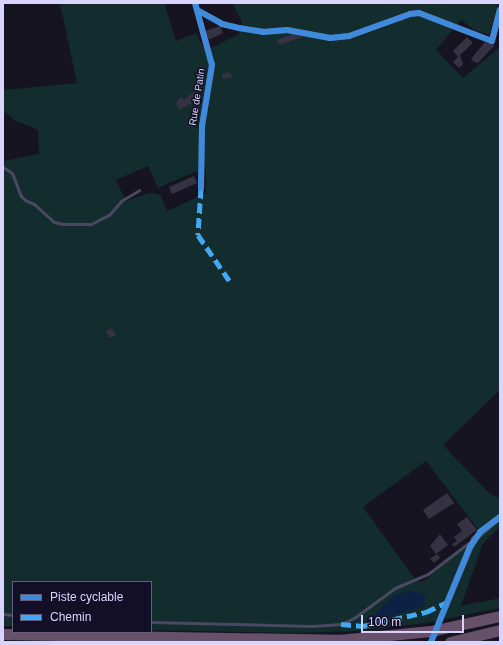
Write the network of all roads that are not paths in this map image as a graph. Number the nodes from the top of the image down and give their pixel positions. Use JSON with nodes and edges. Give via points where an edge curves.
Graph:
{"nodes":[{"id":1,"x":195,"y":3,"type":"edge"},
{"id":2,"x":500,"y":10,"type":"edge"},
{"id":3,"x":199,"y":11,"type":"junction"},
{"id":4,"x":3,"y":167,"type":"edge"},
{"id":5,"x":200,"y":188,"type":"dead end"},
{"id":6,"x":139,"y":190,"type":"dead end"},
{"id":7,"x":500,"y":517,"type":"edge"},
{"id":8,"x":474,"y":539,"type":"junction"},
{"id":9,"x":500,"y":616,"type":"edge"},
{"id":10,"x":152,"y":622,"type":"edge"},
{"id":11,"x":437,"y":628,"type":"junction"},
{"id":12,"x":496,"y":631,"type":"edge"},
{"id":13,"x":3,"y":634,"type":"edge"},
{"id":14,"x":450,"y":642,"type":"edge"}],
"edges":[{"from":1,"to":3,"type":"street","name":"Rue de Patin"},
{"from":2,"to":3,"type":"street","via":[[492,41],[419,13],[349,36],[330,38],[287,30],[263,32],[239,28],[222,24]]},
{"from":3,"to":5,"type":"street","name":"Rue de Patin","via":[[212,65],[202,126]]},
{"from":4,"to":6,"type":"lane","via":[[12,173],[21,196],[54,222],[62,224],[77,225],[96,221],[109,215],[129,195]]},
{"from":7,"to":8,"type":"street"},
{"from":8,"to":10,"type":"lane","via":[[428,574],[395,588],[354,618],[341,624],[312,626]]},
{"from":8,"to":11,"type":"street"},
{"from":9,"to":11,"type":"highway"},
{"from":11,"to":13,"type":"highway","via":[[306,640]]},
{"from":12,"to":14,"type":"highway"}]}
